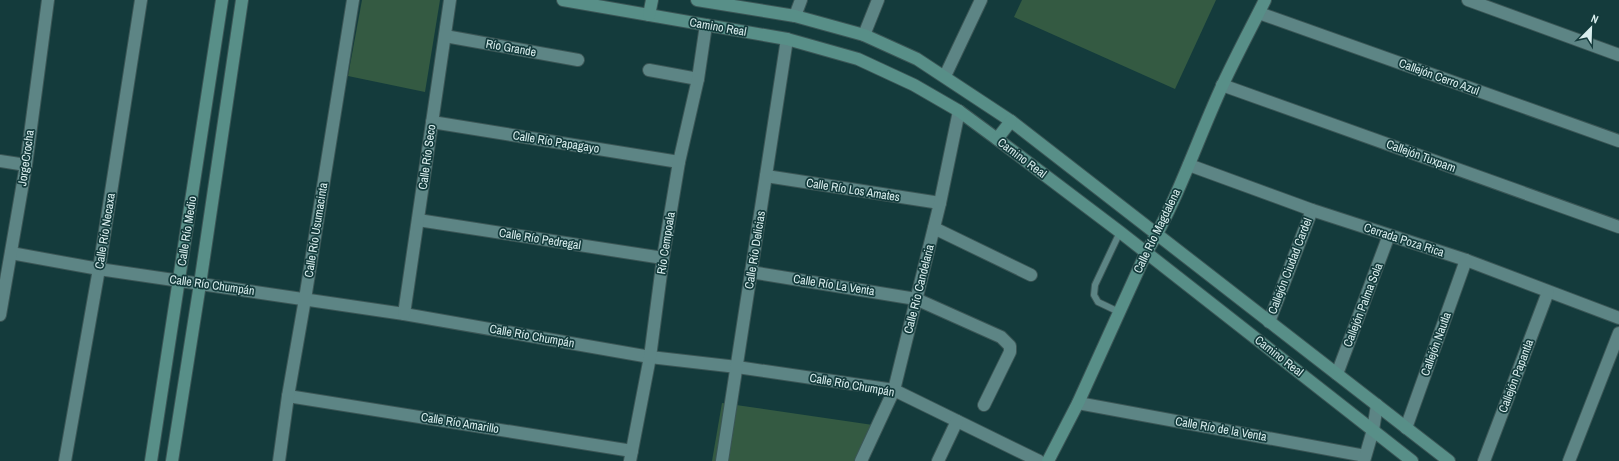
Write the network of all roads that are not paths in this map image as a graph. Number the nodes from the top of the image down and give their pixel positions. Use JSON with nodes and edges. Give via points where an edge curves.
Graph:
{"nodes":[{"id":1,"x":48,"y":0,"type":"edge"},
{"id":2,"x":141,"y":0,"type":"edge"},
{"id":3,"x":222,"y":0,"type":"edge"},
{"id":4,"x":242,"y":0,"type":"edge"},
{"id":5,"x":353,"y":0,"type":"edge"},
{"id":6,"x":450,"y":0,"type":"edge"},
{"id":7,"x":563,"y":0,"type":"edge"},
{"id":8,"x":652,"y":0,"type":"edge"},
{"id":9,"x":801,"y":0,"type":"edge"},
{"id":10,"x":878,"y":0,"type":"edge"},
{"id":11,"x":981,"y":0,"type":"edge"},
{"id":12,"x":1265,"y":0,"type":"edge"},
{"id":13,"x":1468,"y":0,"type":"edge"},
{"id":14,"x":704,"y":1,"type":"edge"},
{"id":15,"x":588,"y":2,"type":"edge"},
{"id":16,"x":1259,"y":13,"type":"junction"},
{"id":17,"x":648,"y":15,"type":"junction"},
{"id":18,"x":795,"y":16,"type":"junction"},
{"id":19,"x":706,"y":25,"type":"junction"},
{"id":20,"x":864,"y":35,"type":"junction"},
{"id":21,"x":445,"y":36,"type":"junction"},
{"id":22,"x":787,"y":39,"type":"junction"},
{"id":23,"x":1619,"y":55,"type":"edge"},
{"id":24,"x":578,"y":60,"type":"dead end"},
{"id":25,"x":649,"y":70,"type":"dead end"},
{"id":26,"x":945,"y":76,"type":"junction"},
{"id":27,"x":698,"y":79,"type":"junction"},
{"id":28,"x":1222,"y":85,"type":"junction"},
{"id":29,"x":959,"y":111,"type":"junction"},
{"id":30,"x":1011,"y":121,"type":"junction"},
{"id":31,"x":432,"y":122,"type":"junction"},
{"id":32,"x":997,"y":139,"type":"junction"},
{"id":33,"x":1619,"y":141,"type":"edge"},
{"id":34,"x":0,"y":161,"type":"edge"},
{"id":35,"x":680,"y":162,"type":"junction"},
{"id":36,"x":26,"y":165,"type":"junction"},
{"id":37,"x":1189,"y":165,"type":"junction"},
{"id":38,"x":766,"y":176,"type":"junction"},
{"id":39,"x":940,"y":203,"type":"junction"},
{"id":40,"x":1312,"y":210,"type":"junction"},
{"id":41,"x":418,"y":220,"type":"junction"},
{"id":42,"x":1619,"y":227,"type":"edge"},
{"id":43,"x":934,"y":228,"type":"junction"},
{"id":44,"x":1120,"y":232,"type":"junction"},
{"id":45,"x":1157,"y":234,"type":"junction"},
{"id":46,"x":1389,"y":235,"type":"junction"},
{"id":47,"x":11,"y":253,"type":"junction"},
{"id":48,"x":1146,"y":253,"type":"junction"},
{"id":49,"x":663,"y":258,"type":"junction"},
{"id":50,"x":1466,"y":260,"type":"junction"},
{"id":51,"x":99,"y":269,"type":"junction"},
{"id":52,"x":751,"y":272,"type":"junction"},
{"id":53,"x":1031,"y":275,"type":"dead end"},
{"id":54,"x":179,"y":281,"type":"junction"},
{"id":55,"x":200,"y":284,"type":"junction"},
{"id":56,"x":1548,"y":292,"type":"junction"},
{"id":57,"x":305,"y":299,"type":"junction"},
{"id":58,"x":916,"y":299,"type":"junction"},
{"id":59,"x":1119,"y":312,"type":"junction"},
{"id":60,"x":404,"y":314,"type":"junction"},
{"id":61,"x":0,"y":315,"type":"edge"},
{"id":62,"x":1619,"y":318,"type":"edge"},
{"id":63,"x":1269,"y":322,"type":"junction"},
{"id":64,"x":1619,"y":333,"type":"edge"},
{"id":65,"x":650,"y":356,"type":"junction"},
{"id":66,"x":737,"y":367,"type":"junction"},
{"id":67,"x":1337,"y":374,"type":"junction"},
{"id":68,"x":894,"y":390,"type":"junction"},
{"id":69,"x":288,"y":396,"type":"junction"},
{"id":70,"x":1078,"y":403,"type":"junction"},
{"id":71,"x":984,"y":405,"type":"dead end"},
{"id":72,"x":1377,"y":405,"type":"junction"},
{"id":73,"x":957,"y":421,"type":"junction"},
{"id":74,"x":1406,"y":428,"type":"junction"},
{"id":75,"x":1373,"y":430,"type":"junction"},
{"id":76,"x":631,"y":456,"type":"edge"},
{"id":77,"x":1364,"y":458,"type":"edge"},
{"id":78,"x":66,"y":461,"type":"edge"},
{"id":79,"x":151,"y":461,"type":"edge"},
{"id":80,"x":172,"y":461,"type":"edge"},
{"id":81,"x":279,"y":461,"type":"edge"},
{"id":82,"x":722,"y":461,"type":"edge"},
{"id":83,"x":861,"y":461,"type":"edge"},
{"id":84,"x":938,"y":461,"type":"edge"},
{"id":85,"x":1039,"y":461,"type":"edge"},
{"id":86,"x":1048,"y":461,"type":"edge"},
{"id":87,"x":1412,"y":461,"type":"edge"},
{"id":88,"x":1450,"y":461,"type":"edge"},
{"id":89,"x":1484,"y":461,"type":"edge"},
{"id":90,"x":1569,"y":461,"type":"edge"}],
"edges":[{"from":1,"to":36,"type":"street","name":"JorgeCrocha"},
{"from":2,"to":51,"type":"street","name":"Calle Río Necaxa"},
{"from":3,"to":54,"type":"street","name":"Calle Río Medio"},
{"from":4,"to":55,"type":"street","name":"Calle Río Medio"},
{"from":5,"to":57,"type":"street","name":"Calle Río Usumacinta"},
{"from":6,"to":21,"type":"street","name":"Calle Río Seco"},
{"from":7,"to":15,"type":"street","name":"Camino Real"},
{"from":8,"to":17,"type":"street"},
{"from":9,"to":18,"type":"street"},
{"from":10,"to":20,"type":"street"},
{"from":11,"to":26,"type":"street"},
{"from":12,"to":16,"type":"street","name":"Calle Río Magdalena"},
{"from":13,"to":23,"type":"street"},
{"from":14,"to":18,"type":"street","name":"Camino Real"},
{"from":15,"to":17,"type":"street","name":"Camino Real"},
{"from":16,"to":28,"type":"street","name":"Calle Río Magdalena"},
{"from":16,"to":33,"type":"street","name":"Callejón Cerro Azul"},
{"from":17,"to":19,"type":"street","name":"Camino Real"},
{"from":18,"to":20,"type":"street","name":"Camino Real"},
{"from":19,"to":22,"type":"street","name":"Camino Real"},
{"from":19,"to":27,"type":"street","name":"Río Cempoala"},
{"from":20,"to":26,"type":"street","name":"Camino Real","via":[[917,58]]},
{"from":21,"to":24,"type":"street","name":"Río Grande"},
{"from":21,"to":31,"type":"street","name":"Calle Río Seco"},
{"from":22,"to":29,"type":"street","name":"Camino Real","via":[[858,59],[914,85]]},
{"from":22,"to":38,"type":"street","name":"Calle Río Delicias"},
{"from":25,"to":27,"type":"street"},
{"from":26,"to":30,"type":"street","name":"Camino Real"},
{"from":27,"to":35,"type":"street","name":"Río Cempoala"},
{"from":28,"to":37,"type":"street","name":"Calle Río Magdalena"},
{"from":28,"to":42,"type":"street","name":"Callejón Tuxpam"},
{"from":29,"to":32,"type":"street","name":"Camino Real"},
{"from":29,"to":39,"type":"street","name":"Calle Río Candelaria"},
{"from":30,"to":32,"type":"street"},
{"from":30,"to":45,"type":"street","name":"Camino Real"},
{"from":31,"to":35,"type":"street","name":"Calle Río Papagayo"},
{"from":31,"to":41,"type":"street","name":"Calle Río Seco"},
{"from":32,"to":44,"type":"street","name":"Camino Real"},
{"from":34,"to":36,"type":"street"},
{"from":35,"to":49,"type":"street","name":"Río Cempoala"},
{"from":36,"to":47,"type":"street","name":"JorgeCrocha"},
{"from":37,"to":40,"type":"street","name":"Cerrada Poza Rica"},
{"from":37,"to":45,"type":"street","name":"Calle Río Magdalena"},
{"from":38,"to":39,"type":"street","name":"Calle Río Los Amates"},
{"from":38,"to":52,"type":"street","name":"Calle Río Delicias"},
{"from":39,"to":43,"type":"street","name":"Calle Río Candelaria"},
{"from":40,"to":46,"type":"street","name":"Cerrada Poza Rica"},
{"from":40,"to":63,"type":"street","name":"Callejón Ciudad Cardel"},
{"from":41,"to":49,"type":"street","name":"Calle Río Pedregal"},
{"from":41,"to":60,"type":"street","name":"Calle Río Seco"},
{"from":43,"to":53,"type":"street"},
{"from":43,"to":58,"type":"street","name":"Calle Río Candelaria"},
{"from":44,"to":48,"type":"street","name":"Camino Real"},
{"from":44,"to":59,"type":"lane","via":[[1095,285],[1094,295],[1098,302]]},
{"from":45,"to":48,"type":"street","name":"Calle Río Magdalena"},
{"from":45,"to":63,"type":"street","name":"Camino Real"},
{"from":46,"to":50,"type":"street","name":"Cerrada Poza Rica"},
{"from":46,"to":67,"type":"street","name":"Callejón Palma Sola"},
{"from":47,"to":51,"type":"street","name":"Calle Río Chumpán"},
{"from":47,"to":61,"type":"street","name":"JorgeCrocha"},
{"from":48,"to":59,"type":"street","name":"Calle Río Magdalena"},
{"from":48,"to":75,"type":"street","name":"Camino Real"},
{"from":49,"to":65,"type":"street","name":"Río Cempoala"},
{"from":50,"to":56,"type":"street","name":"Cerrada Poza Rica"},
{"from":50,"to":74,"type":"street","name":"Callejón Nautla"},
{"from":51,"to":54,"type":"street","name":"Calle Río Chumpán"},
{"from":51,"to":78,"type":"street","name":"Calle Río Necaxa"},
{"from":52,"to":58,"type":"street","name":"Calle Río La Venta"},
{"from":52,"to":66,"type":"street","name":"Calle Río Delicias"},
{"from":54,"to":55,"type":"street","name":"Calle Río Chumpán"},
{"from":54,"to":79,"type":"street","name":"Calle Río Medio"},
{"from":55,"to":57,"type":"street","name":"Calle Río Chumpán"},
{"from":55,"to":80,"type":"street","name":"Calle Río Medio"},
{"from":56,"to":62,"type":"street","name":"Cerrada Poza Rica"},
{"from":56,"to":89,"type":"street","name":"Callejón Papantla"},
{"from":57,"to":60,"type":"street","name":"Calle Río Chumpán"},
{"from":57,"to":69,"type":"street","name":"Calle Río Usumacinta"},
{"from":58,"to":68,"type":"street","name":"Calle Río Candelaria"},
{"from":58,"to":71,"type":"street","name":"Calle Río La Venta","via":[[1001,337],[1010,346],[1008,358]]},
{"from":59,"to":70,"type":"street","name":"Calle Río Magdalena"},
{"from":60,"to":65,"type":"street","name":"Calle Río Chumpán"},
{"from":63,"to":67,"type":"street","name":"Camino Real"},
{"from":64,"to":90,"type":"street"},
{"from":65,"to":66,"type":"street","name":"Calle Río Chumpán"},
{"from":65,"to":76,"type":"street","name":"Río Cempoala"},
{"from":66,"to":68,"type":"street","name":"Calle Río Chumpán"},
{"from":66,"to":82,"type":"street","name":"Calle Río Delicias"},
{"from":67,"to":72,"type":"street","name":"Camino Real"},
{"from":68,"to":73,"type":"street","name":"Calle Río Chumpán"},
{"from":68,"to":83,"type":"street","name":"Calle Río Candelaria"},
{"from":69,"to":76,"type":"street","name":"Calle Río Amarillo"},
{"from":69,"to":81,"type":"street","name":"Calle Río Usumacinta"},
{"from":70,"to":77,"type":"street","name":"Calle Río de la Venta"},
{"from":70,"to":86,"type":"street","name":"Calle Río Magdalena"},
{"from":72,"to":74,"type":"street","name":"Camino Real"},
{"from":72,"to":75,"type":"street"},
{"from":73,"to":84,"type":"street"},
{"from":73,"to":85,"type":"street","name":"Calle Río Chumpán"},
{"from":74,"to":88,"type":"street","name":"Camino Real"},
{"from":75,"to":77,"type":"street"},
{"from":75,"to":87,"type":"street","name":"Camino Real"}]}
